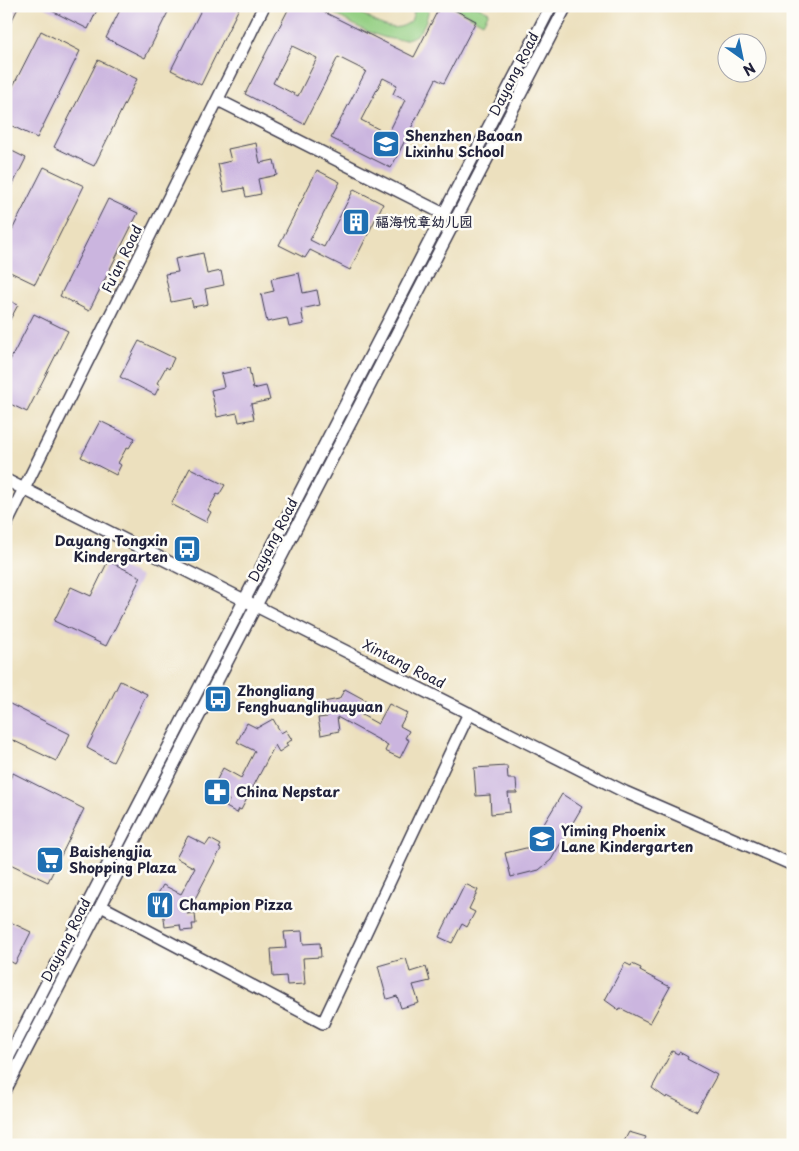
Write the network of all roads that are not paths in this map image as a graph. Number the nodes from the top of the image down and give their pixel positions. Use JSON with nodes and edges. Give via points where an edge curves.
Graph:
{"nodes":[{"id":1,"x":264,"y":6,"type":"edge"},
{"id":2,"x":547,"y":8,"type":"edge"},
{"id":3,"x":563,"y":11,"type":"edge"},
{"id":4,"x":218,"y":100,"type":"junction"},
{"id":5,"x":444,"y":214,"type":"junction"},
{"id":6,"x":6,"y":480,"type":"edge"},
{"id":7,"x":25,"y":489,"type":"junction"},
{"id":8,"x":6,"y":526,"type":"edge"},
{"id":9,"x":245,"y":600,"type":"junction"},
{"id":10,"x":256,"y":606,"type":"junction"},
{"id":11,"x":469,"y":713,"type":"junction"},
{"id":12,"x":793,"y":866,"type":"edge"},
{"id":13,"x":100,"y":906,"type":"junction"},
{"id":14,"x":6,"y":1062,"type":"edge"},
{"id":15,"x":6,"y":1089,"type":"edge"}],
"edges":[{"from":1,"to":4,"type":"street","name":"Fu'an Road"},
{"from":2,"to":3,"type":"street"},
{"from":2,"to":5,"type":"street","name":"Dayang Road"},
{"from":3,"to":10,"type":"street","name":"Dayang Road"},
{"from":4,"to":5,"type":"street"},
{"from":4,"to":7,"type":"street","name":"Fu'an Road"},
{"from":5,"to":9,"type":"street","name":"Dayang Road"},
{"from":6,"to":7,"type":"street","name":"Xintang Road"},
{"from":7,"to":8,"type":"street","name":"Fu'an Road"},
{"from":7,"to":9,"type":"street","name":"Xintang Road"},
{"from":9,"to":10,"type":"street","name":"Xintang Road"},
{"from":9,"to":14,"type":"street","name":"Dayang Road"},
{"from":10,"to":11,"type":"street","name":"Xintang Road"},
{"from":10,"to":13,"type":"street","name":"Dayang Road"},
{"from":11,"to":12,"type":"street","name":"Xintang Road","via":[[625,792]]},
{"from":11,"to":13,"type":"street","via":[[323,1023]]},
{"from":13,"to":15,"type":"street","name":"Dayang Road"}]}
